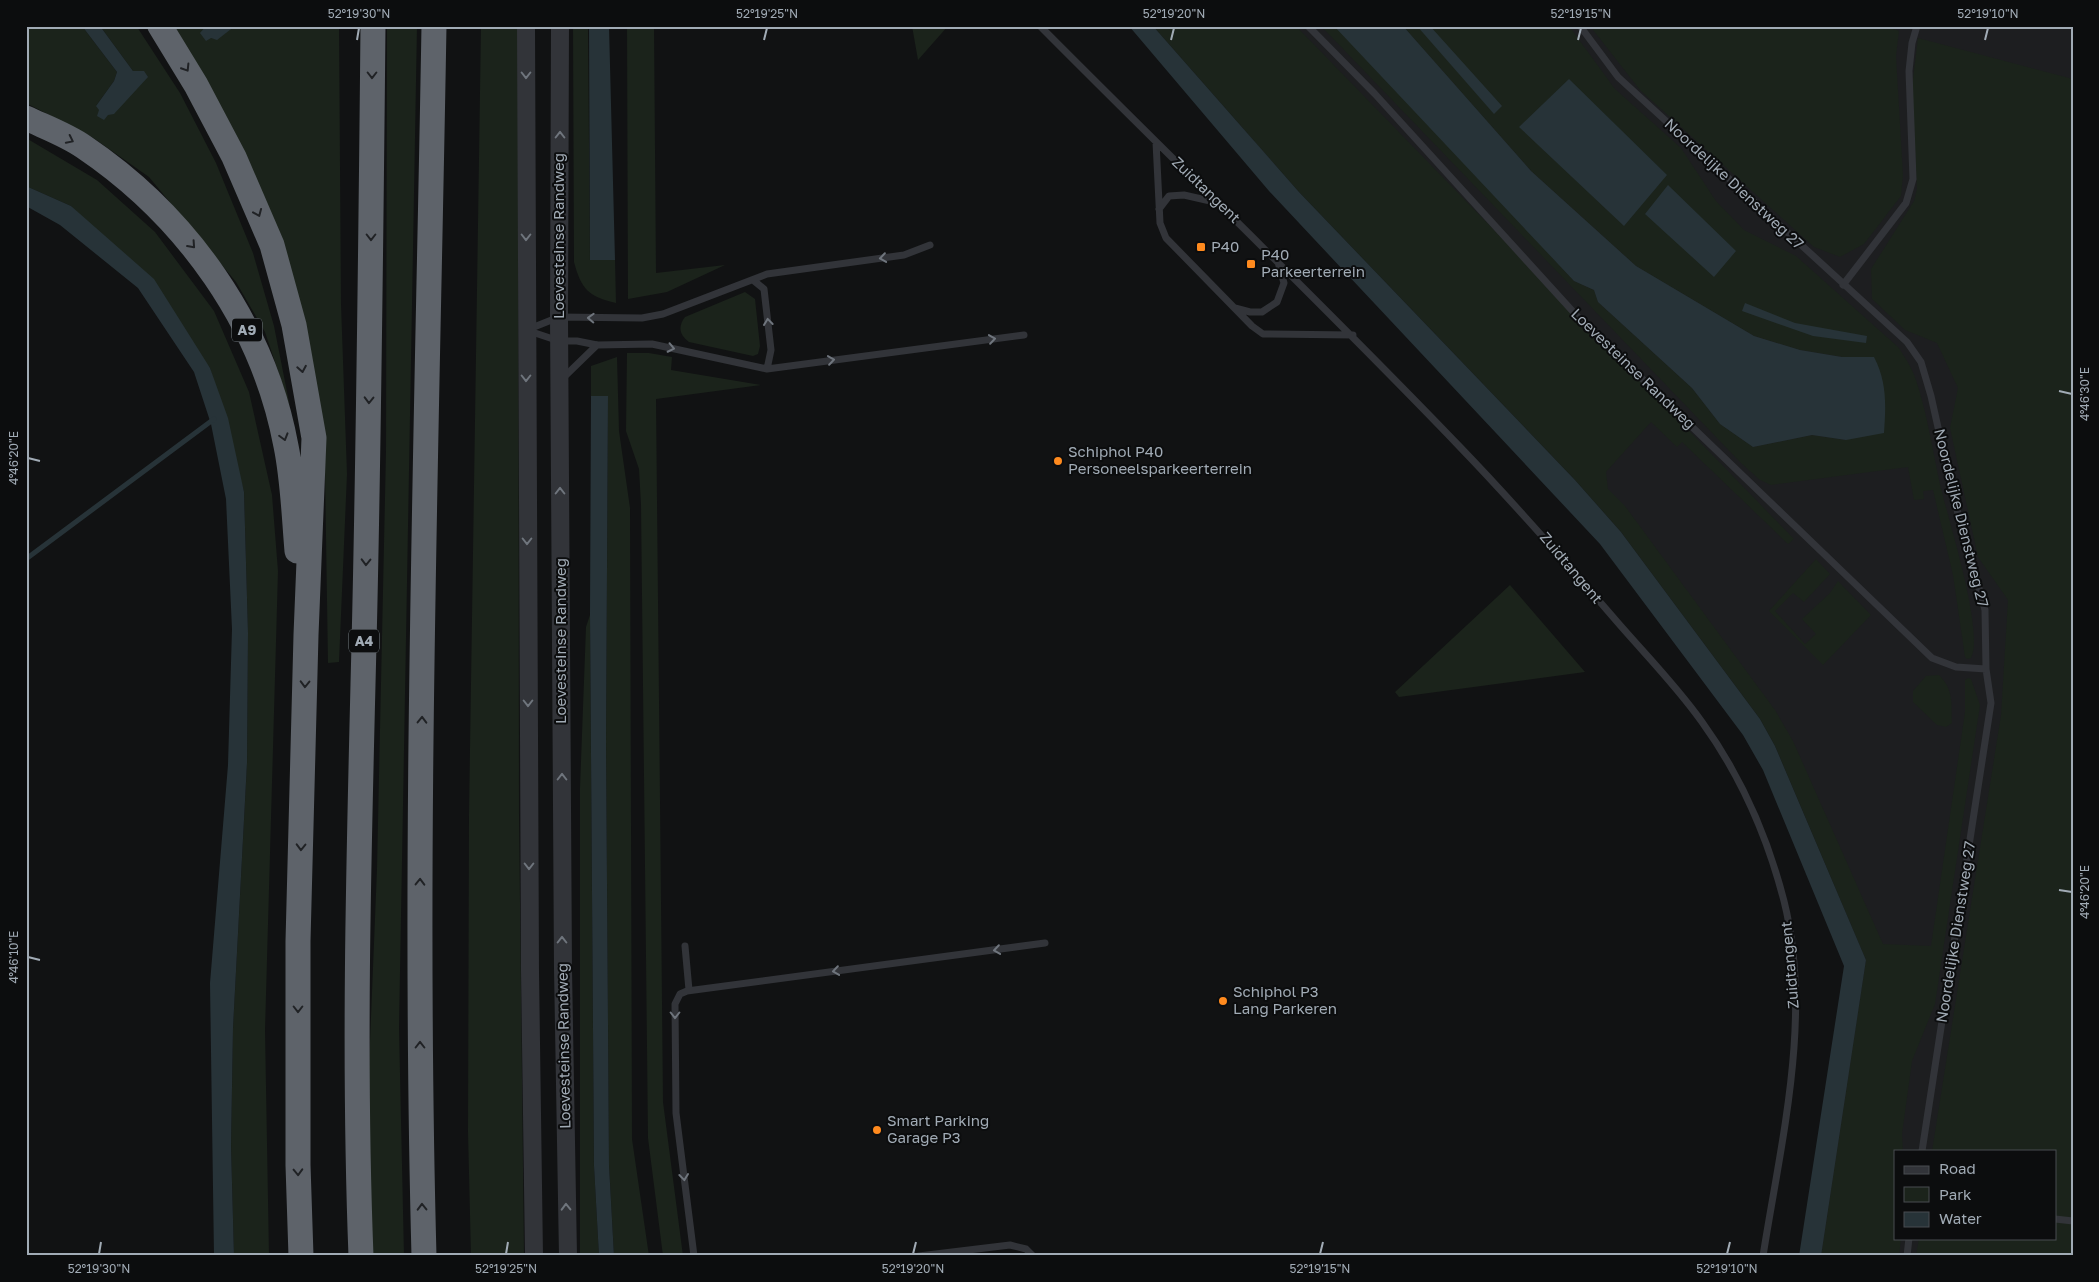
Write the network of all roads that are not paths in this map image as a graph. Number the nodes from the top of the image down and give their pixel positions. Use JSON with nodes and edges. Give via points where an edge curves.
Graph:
{"nodes":[{"id":1,"x":160,"y":26,"type":"edge"},
{"id":2,"x":373,"y":26,"type":"edge"},
{"id":3,"x":434,"y":26,"type":"edge"},
{"id":4,"x":526,"y":26,"type":"edge"},
{"id":5,"x":560,"y":26,"type":"edge"},
{"id":6,"x":1040,"y":26,"type":"edge"},
{"id":7,"x":1308,"y":26,"type":"edge"},
{"id":8,"x":1580,"y":26,"type":"edge"},
{"id":9,"x":1917,"y":26,"type":"edge"},
{"id":10,"x":26,"y":118,"type":"edge"},
{"id":11,"x":1156,"y":142,"type":"junction"},
{"id":12,"x":1221,"y":204,"type":"junction"},
{"id":13,"x":1159,"y":209,"type":"junction"},
{"id":14,"x":930,"y":245,"type":"dead end"},
{"id":15,"x":1278,"y":262,"type":"junction"},
{"id":16,"x":753,"y":280,"type":"junction"},
{"id":17,"x":1843,"y":286,"type":"junction"},
{"id":18,"x":1235,"y":308,"type":"junction"},
{"id":19,"x":559,"y":317,"type":"junction"},
{"id":20,"x":526,"y":330,"type":"junction"},
{"id":21,"x":1024,"y":335,"type":"dead end"},
{"id":22,"x":1354,"y":335,"type":"junction"},
{"id":23,"x":559,"y":341,"type":"junction"},
{"id":24,"x":597,"y":345,"type":"junction"},
{"id":25,"x":767,"y":369,"type":"junction"},
{"id":26,"x":560,"y":381,"type":"junction"},
{"id":27,"x":306,"y":636,"type":"junction"},
{"id":28,"x":1986,"y":670,"type":"junction"},
{"id":29,"x":1045,"y":943,"type":"dead end"},
{"id":30,"x":685,"y":946,"type":"dead end"},
{"id":31,"x":690,"y":990,"type":"junction"},
{"id":32,"x":1922,"y":1150,"type":"edge"},
{"id":33,"x":2056,"y":1219,"type":"edge"},
{"id":34,"x":2073,"y":1222,"type":"edge"},
{"id":35,"x":1909,"y":1240,"type":"edge"},
{"id":36,"x":301,"y":1256,"type":"edge"},
{"id":37,"x":361,"y":1256,"type":"edge"},
{"id":38,"x":424,"y":1256,"type":"edge"},
{"id":39,"x":534,"y":1256,"type":"edge"},
{"id":40,"x":568,"y":1256,"type":"edge"},
{"id":41,"x":694,"y":1256,"type":"edge"},
{"id":42,"x":919,"y":1256,"type":"edge"},
{"id":43,"x":1033,"y":1256,"type":"edge"},
{"id":44,"x":1763,"y":1256,"type":"edge"},
{"id":45,"x":1906,"y":1256,"type":"edge"}],
"edges":[{"from":1,"to":27,"type":"highway","one_way":true,"via":[[234,157],[272,245],[294,325],[314,438]]},
{"from":2,"to":37,"type":"highway","number":"A4","one_way":true,"via":[[370,367],[358,892]]},
{"from":38,"to":3,"type":"highway","one_way":true,"via":[[420,909]]},
{"from":4,"to":20,"type":"street","one_way":true},
{"from":19,"to":5,"type":"street","name":"Loevesteinse Randweg","one_way":true},
{"from":6,"to":11,"type":"lane","name":"Zuidtangent"},
{"from":7,"to":28,"type":"lane","name":"Loevesteinse Randweg","via":[[1375,94],[1577,316],[1932,658],[1956,667]]},
{"from":8,"to":17,"type":"lane","name":"Noordelijke Dienstweg 27","via":[[1618,77]]},
{"from":9,"to":17,"type":"lane","via":[[1908,71],[1913,179],[1906,203]]},
{"from":10,"to":27,"type":"highway","number":"A9","one_way":true,"via":[[83,146],[137,188],[196,249],[238,310],[265,369],[286,446]]},
{"from":11,"to":12,"type":"lane","name":"Zuidtangent"},
{"from":11,"to":13,"type":"lane"},
{"from":12,"to":13,"type":"lane","via":[[1177,195],[1169,196]]},
{"from":12,"to":15,"type":"lane","name":"Zuidtangent"},
{"from":13,"to":18,"type":"lane","via":[[1166,238]]},
{"from":14,"to":16,"type":"lane","one_way":true,"via":[[904,254],[767,274]]},
{"from":15,"to":18,"type":"lane","via":[[1284,283],[1277,302],[1262,312]]},
{"from":15,"to":22,"type":"lane","name":"Zuidtangent"},
{"from":16,"to":19,"type":"lane","one_way":true,"via":[[663,314],[642,318]]},
{"from":25,"to":16,"type":"lane","one_way":true,"via":[[771,350],[764,289]]},
{"from":17,"to":28,"type":"lane","name":"Noordelijke Dienstweg 27","via":[[1907,342],[1921,362],[1984,610]]},
{"from":18,"to":22,"type":"lane","via":[[1263,334]]},
{"from":19,"to":20,"type":"lane"},
{"from":19,"to":23,"type":"street","name":"Loevesteinse Randweg"},
{"from":20,"to":23,"type":"lane"},
{"from":20,"to":39,"type":"street","one_way":true},
{"from":25,"to":21,"type":"lane","one_way":true},
{"from":22,"to":44,"type":"lane","name":"Zuidtangent","via":[[1531,521],[1701,720],[1737,777],[1761,825],[1792,943],[1795,1026],[1791,1073]]},
{"from":23,"to":24,"type":"lane"},
{"from":23,"to":26,"type":"street","name":"Loevesteinse Randweg"},
{"from":24,"to":25,"type":"lane","one_way":true,"via":[[652,344]]},
{"from":24,"to":26,"type":"lane"},
{"from":40,"to":26,"type":"street","name":"Loevesteinse Randweg","one_way":true},
{"from":27,"to":36,"type":"highway","one_way":true,"via":[[298,941]]},
{"from":28,"to":32,"type":"lane","name":"Noordelijke Dienstweg 27","via":[[1991,703]]},
{"from":29,"to":31,"type":"lane","one_way":true},
{"from":30,"to":31,"type":"lane"},
{"from":31,"to":41,"type":"lane","one_way":true,"via":[[680,994],[675,1004],[676,1113]]},
{"from":33,"to":34,"type":"lane"},
{"from":35,"to":45,"type":"lane"},
{"from":42,"to":43,"type":"lane","via":[[1010,1245]]}]}
